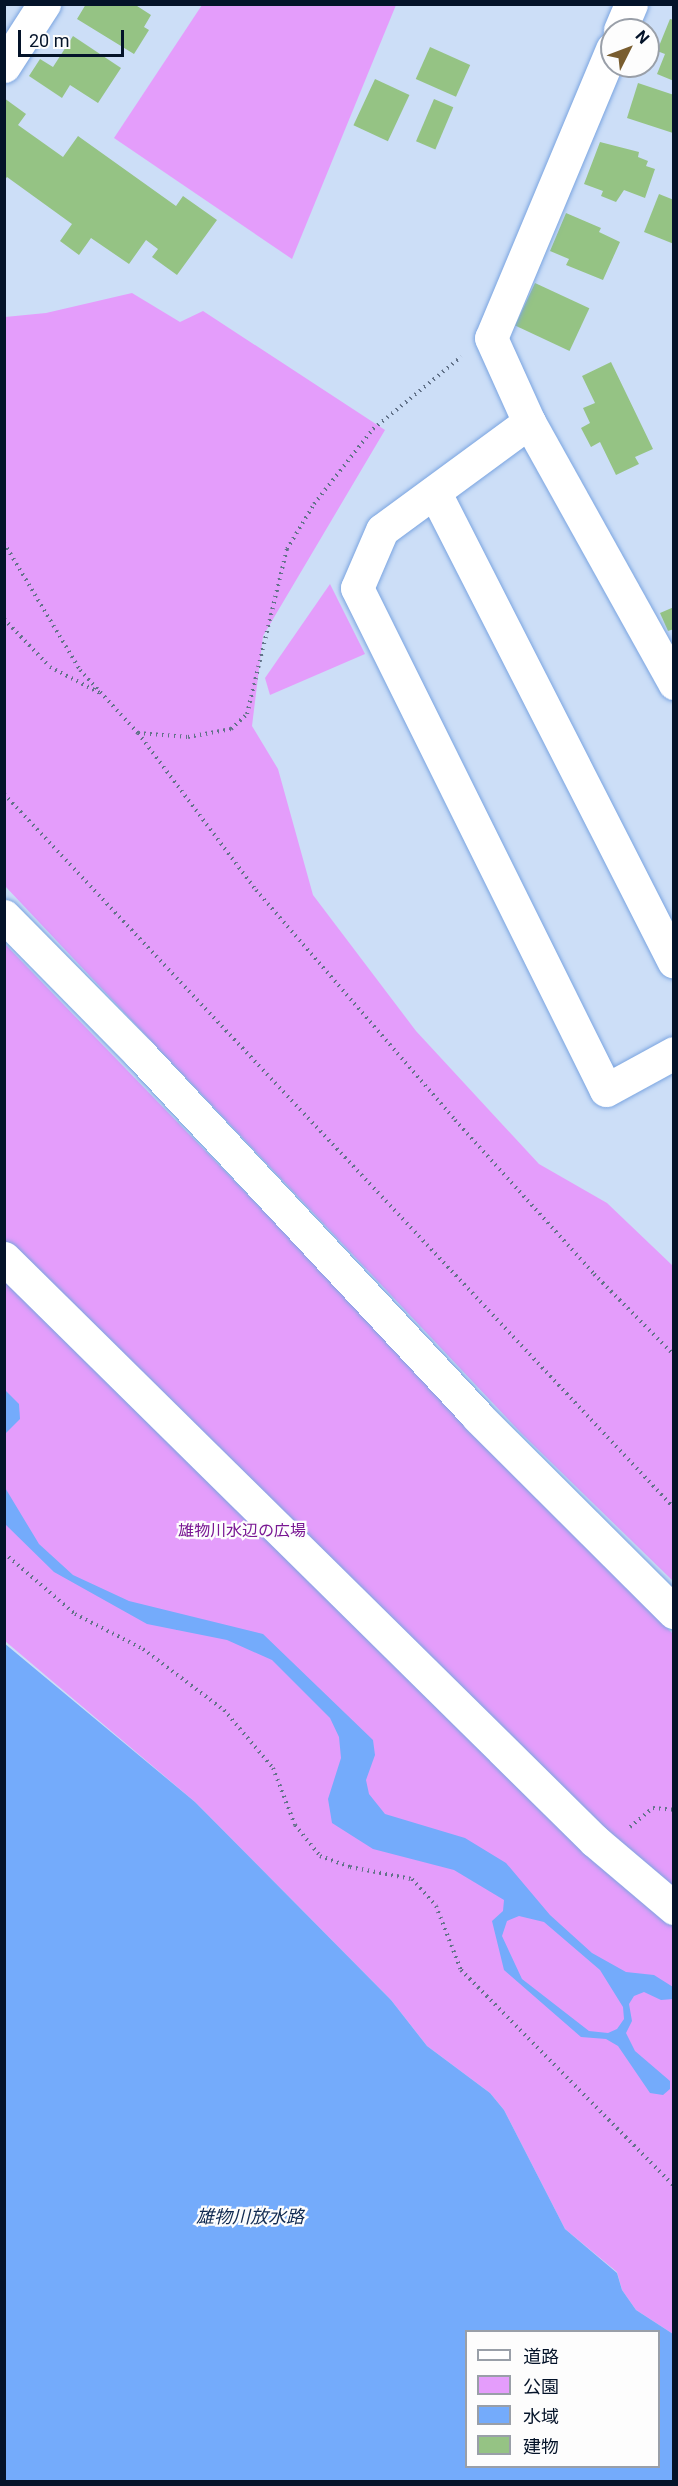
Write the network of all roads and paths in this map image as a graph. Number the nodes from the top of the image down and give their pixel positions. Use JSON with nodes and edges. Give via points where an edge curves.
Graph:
{"nodes":[{"id":1,"x":44,"y":4,"type":"edge"},
{"id":2,"x":631,"y":4,"type":"edge"},
{"id":3,"x":625,"y":18,"type":"edge"},
{"id":4,"x":4,"y":66,"type":"edge"},
{"id":5,"x":600,"y":78,"type":"edge"},
{"id":6,"x":491,"y":338,"type":"junction"},
{"id":7,"x":529,"y":422,"type":"junction"},
{"id":8,"x":435,"y":493,"type":"junction"},
{"id":9,"x":4,"y":543,"type":"edge"},
{"id":10,"x":4,"y":619,"type":"edge"},
{"id":11,"x":674,"y":683,"type":"edge"},
{"id":12,"x":102,"y":694,"type":"junction"},
{"id":13,"x":138,"y":733,"type":"junction"},
{"id":14,"x":4,"y":794,"type":"edge"},
{"id":15,"x":4,"y":916,"type":"edge"},
{"id":16,"x":674,"y":962,"type":"edge"},
{"id":17,"x":674,"y":1053,"type":"edge"},
{"id":18,"x":4,"y":1258,"type":"edge"},
{"id":19,"x":674,"y":1355,"type":"edge"},
{"id":20,"x":674,"y":1508,"type":"edge"},
{"id":21,"x":4,"y":1553,"type":"edge"},
{"id":22,"x":674,"y":1612,"type":"edge"},
{"id":23,"x":674,"y":1810,"type":"edge"},
{"id":24,"x":605,"y":1849,"type":"junction"},
{"id":25,"x":674,"y":1908,"type":"edge"},
{"id":26,"x":674,"y":2186,"type":"edge"}],
"edges":[{"from":1,"to":4,"type":"street"},
{"from":2,"to":3,"type":"street"},
{"from":5,"to":6,"type":"street"},
{"from":6,"to":7,"type":"street"},
{"from":6,"to":13,"type":"path","via":[[440,371],[373,429],[314,504],[287,549],[247,714],[231,729],[188,737]]},
{"from":7,"to":8,"type":"street"},
{"from":7,"to":11,"type":"street"},
{"from":8,"to":16,"type":"street"},
{"from":8,"to":17,"type":"street","via":[[382,530],[357,588],[606,1089]]},
{"from":9,"to":12,"type":"path","via":[[80,670]]},
{"from":10,"to":12,"type":"path","via":[[50,667]]},
{"from":12,"to":13,"type":"path"},
{"from":13,"to":19,"type":"path","via":[[256,890],[571,1248]]},
{"from":14,"to":20,"type":"path"},
{"from":15,"to":22,"type":"street","via":[[140,1054],[477,1416]]},
{"from":18,"to":24,"type":"street"},
{"from":21,"to":26,"type":"path","via":[[75,1614],[143,1649],[224,1710],[273,1768],[295,1826],[320,1856],[350,1867],[412,1879],[436,1906],[461,1970]]},
{"from":23,"to":24,"type":"path","via":[[653,1808]]},
{"from":24,"to":25,"type":"street"}]}
